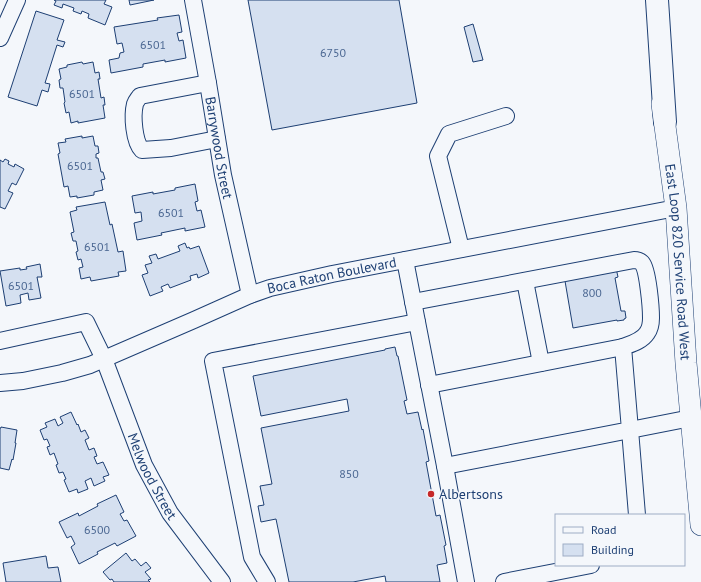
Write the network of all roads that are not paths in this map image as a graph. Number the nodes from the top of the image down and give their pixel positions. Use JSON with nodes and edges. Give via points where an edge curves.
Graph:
{"nodes":[{"id":1,"x":17,"y":0,"type":"edge"},
{"id":2,"x":193,"y":0,"type":"edge"},
{"id":3,"x":649,"y":0,"type":"edge"},
{"id":4,"x":657,"y":0,"type":"edge"},
{"id":5,"x":0,"y":38,"type":"edge"},
{"id":6,"x":208,"y":83,"type":"junction"},
{"id":7,"x":506,"y":116,"type":"dead end"},
{"id":8,"x":665,"y":122,"type":"junction"},
{"id":9,"x":217,"y":139,"type":"junction"},
{"id":10,"x":676,"y":208,"type":"junction"},
{"id":11,"x":461,"y":249,"type":"junction"},
{"id":12,"x":405,"y":260,"type":"junction"},
{"id":13,"x":525,"y":281,"type":"junction"},
{"id":14,"x":250,"y":295,"type":"junction"},
{"id":15,"x":413,"y":302,"type":"junction"},
{"id":16,"x":416,"y":322,"type":"junction"},
{"id":17,"x":0,"y":341,"type":"edge"},
{"id":18,"x":623,"y":347,"type":"junction"},
{"id":19,"x":104,"y":359,"type":"junction"},
{"id":20,"x":541,"y":363,"type":"junction"},
{"id":21,"x":0,"y":383,"type":"edge"},
{"id":22,"x":429,"y":385,"type":"junction"},
{"id":23,"x":691,"y":418,"type":"junction"},
{"id":24,"x":630,"y":430,"type":"junction"},
{"id":25,"x":445,"y":466,"type":"junction"},
{"id":26,"x":637,"y":514,"type":"edge"},
{"id":27,"x":701,"y":525,"type":"edge"},
{"id":28,"x":586,"y":566,"type":"edge"},
{"id":29,"x":509,"y":581,"type":"edge"},
{"id":30,"x":222,"y":582,"type":"edge"},
{"id":31,"x":267,"y":582,"type":"edge"},
{"id":32,"x":466,"y":582,"type":"edge"}],
"edges":[{"from":1,"to":5,"type":"street"},
{"from":2,"to":6,"type":"street","name":"Barrywood Street"},
{"from":3,"to":8,"type":"main road","name":"East Loop 820 Service Road West"},
{"from":4,"to":8,"type":"highway"},
{"from":6,"to":9,"type":"street","name":"Barrywood Street"},
{"from":6,"to":9,"type":"street","via":[[140,96],[134,114],[136,138],[142,150],[171,148]]},
{"from":7,"to":11,"type":"street","via":[[449,134],[438,156]]},
{"from":8,"to":10,"type":"main road","name":"East Loop 820 Service Road West"},
{"from":9,"to":14,"type":"street","name":"Barrywood Street"},
{"from":10,"to":11,"type":"street","name":"Boca Raton Boulevard"},
{"from":10,"to":23,"type":"main road","name":"East Loop 820 Service Road West"},
{"from":11,"to":12,"type":"street","name":"Boca Raton Boulevard"},
{"from":12,"to":14,"type":"street","name":"Boca Raton Boulevard","via":[[270,288]]},
{"from":12,"to":15,"type":"street"},
{"from":13,"to":15,"type":"street"},
{"from":13,"to":18,"type":"street","via":[[638,260],[647,274],[650,323],[642,338]]},
{"from":13,"to":20,"type":"street"},
{"from":14,"to":19,"type":"street","name":"Boca Raton Boulevard"},
{"from":15,"to":16,"type":"street"},
{"from":16,"to":22,"type":"street"},
{"from":16,"to":31,"type":"street","via":[[213,362],[252,557]]},
{"from":17,"to":19,"type":"street","name":"Melwood Street","via":[[86,322]]},
{"from":18,"to":20,"type":"street"},
{"from":18,"to":24,"type":"street"},
{"from":19,"to":21,"type":"street","name":"Boca Raton Boulevard","via":[[62,373]]},
{"from":19,"to":30,"type":"street","name":"Melwood Street","via":[[144,465],[170,513]]},
{"from":20,"to":22,"type":"street"},
{"from":22,"to":25,"type":"street"},
{"from":23,"to":24,"type":"street"},
{"from":23,"to":27,"type":"main road","name":"East Loop 820 Service Road West"},
{"from":24,"to":25,"type":"street"},
{"from":24,"to":26,"type":"street"},
{"from":25,"to":32,"type":"street"},
{"from":28,"to":29,"type":"street"}]}
